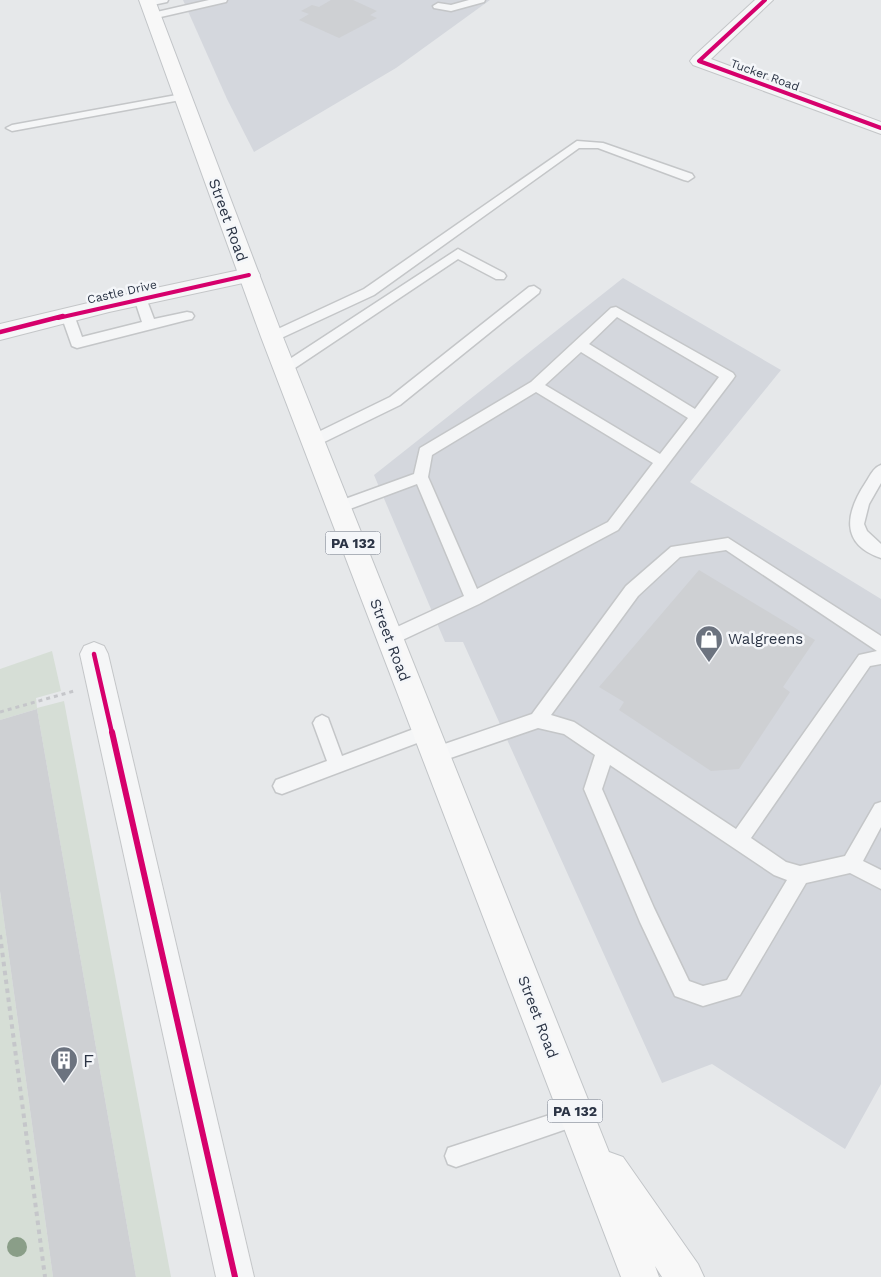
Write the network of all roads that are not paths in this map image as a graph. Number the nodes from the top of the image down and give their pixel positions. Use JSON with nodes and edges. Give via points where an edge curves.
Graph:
{"nodes":[{"id":1,"x":222,"y":0,"type":"edge"},
{"id":2,"x":480,"y":0,"type":"edge"},
{"id":3,"x":765,"y":0,"type":"edge"},
{"id":4,"x":152,"y":5,"type":"edge"},
{"id":5,"x":438,"y":6,"type":"dead end"},
{"id":6,"x":182,"y":97,"type":"junction"},
{"id":7,"x":12,"y":128,"type":"dead end"},
{"id":8,"x":881,"y":128,"type":"edge"},
{"id":9,"x":688,"y":177,"type":"dead end"},
{"id":10,"x":249,"y":275,"type":"junction"},
{"id":11,"x":500,"y":276,"type":"dead end"},
{"id":12,"x":534,"y":290,"type":"dead end"},
{"id":13,"x":140,"y":298,"type":"junction"},
{"id":14,"x":68,"y":315,"type":"junction"},
{"id":15,"x":187,"y":316,"type":"dead end"},
{"id":16,"x":149,"y":325,"type":"junction"},
{"id":17,"x":6,"y":332,"type":"edge"},
{"id":18,"x":272,"y":337,"type":"junction"},
{"id":19,"x":580,"y":344,"type":"junction"},
{"id":20,"x":284,"y":369,"type":"junction"},
{"id":21,"x":536,"y":386,"type":"junction"},
{"id":22,"x":696,"y":417,"type":"junction"},
{"id":23,"x":313,"y":441,"type":"junction"},
{"id":24,"x":662,"y":462,"type":"junction"},
{"id":25,"x":881,"y":471,"type":"edge"},
{"id":26,"x":421,"y":477,"type":"junction"},
{"id":27,"x":339,"y":507,"type":"junction"},
{"id":28,"x":881,"y":552,"type":"edge"},
{"id":29,"x":473,"y":598,"type":"junction"},
{"id":30,"x":390,"y":638,"type":"junction"},
{"id":31,"x":881,"y":645,"type":"edge"},
{"id":32,"x":881,"y":658,"type":"edge"},
{"id":33,"x":98,"y":668,"type":"road end"},
{"id":34,"x":538,"y":720,"type":"junction"},
{"id":35,"x":322,"y":723,"type":"dead end"},
{"id":36,"x":431,"y":744,"type":"junction"},
{"id":37,"x":605,"y":752,"type":"junction"},
{"id":38,"x":337,"y":766,"type":"junction"},
{"id":39,"x":282,"y":786,"type":"dead end"},
{"id":40,"x":881,"y":810,"type":"edge"},
{"id":41,"x":738,"y":841,"type":"junction"},
{"id":42,"x":851,"y":864,"type":"junction"},
{"id":43,"x":800,"y":875,"type":"junction"},
{"id":44,"x":881,"y":880,"type":"edge"},
{"id":45,"x":581,"y":1125,"type":"junction"},
{"id":46,"x":456,"y":1156,"type":"dead end"},
{"id":47,"x":611,"y":1202,"type":"junction"},
{"id":48,"x":235,"y":1277,"type":"edge"},
{"id":49,"x":626,"y":1277,"type":"edge"},
{"id":50,"x":640,"y":1277,"type":"edge"},
{"id":51,"x":685,"y":1277,"type":"edge"}],
"edges":[{"from":1,"to":4,"type":"lane"},
{"from":2,"to":5,"type":"lane","via":[[451,8]]},
{"from":3,"to":8,"type":"street","name":"Tucker Road","via":[[698,61]]},
{"from":4,"to":6,"type":"main road","name":"Street Road","number":"PA 132"},
{"from":6,"to":7,"type":"lane"},
{"from":6,"to":10,"type":"main road","name":"Street Road","number":"PA 132"},
{"from":9,"to":18,"type":"lane","via":[[599,145],[577,144],[368,292]]},
{"from":10,"to":13,"type":"street","name":"Castle Drive"},
{"from":10,"to":18,"type":"main road","name":"Street Road","number":"PA 132"},
{"from":11,"to":20,"type":"lane","via":[[458,253]]},
{"from":12,"to":23,"type":"lane","via":[[395,401]]},
{"from":13,"to":14,"type":"street","name":"Castle Drive"},
{"from":13,"to":16,"type":"lane"},
{"from":14,"to":16,"type":"lane","via":[[77,343]]},
{"from":14,"to":17,"type":"street","name":"Castle Drive"},
{"from":15,"to":16,"type":"lane"},
{"from":18,"to":20,"type":"main road","name":"Street Road","number":"PA 132"},
{"from":19,"to":21,"type":"lane"},
{"from":19,"to":22,"type":"lane"},
{"from":19,"to":22,"type":"lane","via":[[616,311],[728,376]]},
{"from":20,"to":23,"type":"main road","name":"Street Road","number":"PA 132"},
{"from":21,"to":24,"type":"lane"},
{"from":21,"to":26,"type":"lane","via":[[425,452]]},
{"from":22,"to":24,"type":"lane"},
{"from":23,"to":27,"type":"main road","name":"Street Road","number":"PA 132"},
{"from":24,"to":29,"type":"lane","via":[[612,526]]},
{"from":25,"to":28,"type":"lane","via":[[858,506],[857,527],[868,546]]},
{"from":26,"to":27,"type":"lane"},
{"from":26,"to":29,"type":"lane"},
{"from":27,"to":30,"type":"main road","name":"Street Road","number":"PA 132"},
{"from":29,"to":30,"type":"lane"},
{"from":30,"to":36,"type":"main road","name":"Street Road","number":"PA 132"},
{"from":31,"to":34,"type":"lane","via":[[728,544],[676,551],[632,590]]},
{"from":32,"to":41,"type":"lane","via":[[865,660]]},
{"from":33,"to":48,"type":"street"},
{"from":34,"to":36,"type":"lane"},
{"from":34,"to":37,"type":"lane","via":[[568,727]]},
{"from":35,"to":38,"type":"lane"},
{"from":36,"to":38,"type":"lane"},
{"from":36,"to":45,"type":"main road","name":"Street Road","number":"PA 132"},
{"from":37,"to":41,"type":"lane"},
{"from":37,"to":43,"type":"lane","via":[[593,789],[682,989],[703,996],[733,988]]},
{"from":38,"to":39,"type":"lane"},
{"from":40,"to":42,"type":"lane"},
{"from":41,"to":43,"type":"lane","via":[[781,869]]},
{"from":42,"to":43,"type":"lane"},
{"from":42,"to":44,"type":"lane"},
{"from":45,"to":46,"type":"lane"},
{"from":45,"to":47,"type":"main road","name":"Street Road","number":"PA 132"},
{"from":45,"to":51,"type":"main road"},
{"from":47,"to":49,"type":"main road"},
{"from":47,"to":50,"type":"main road","name":"Street Road","number":"PA 132"}]}
